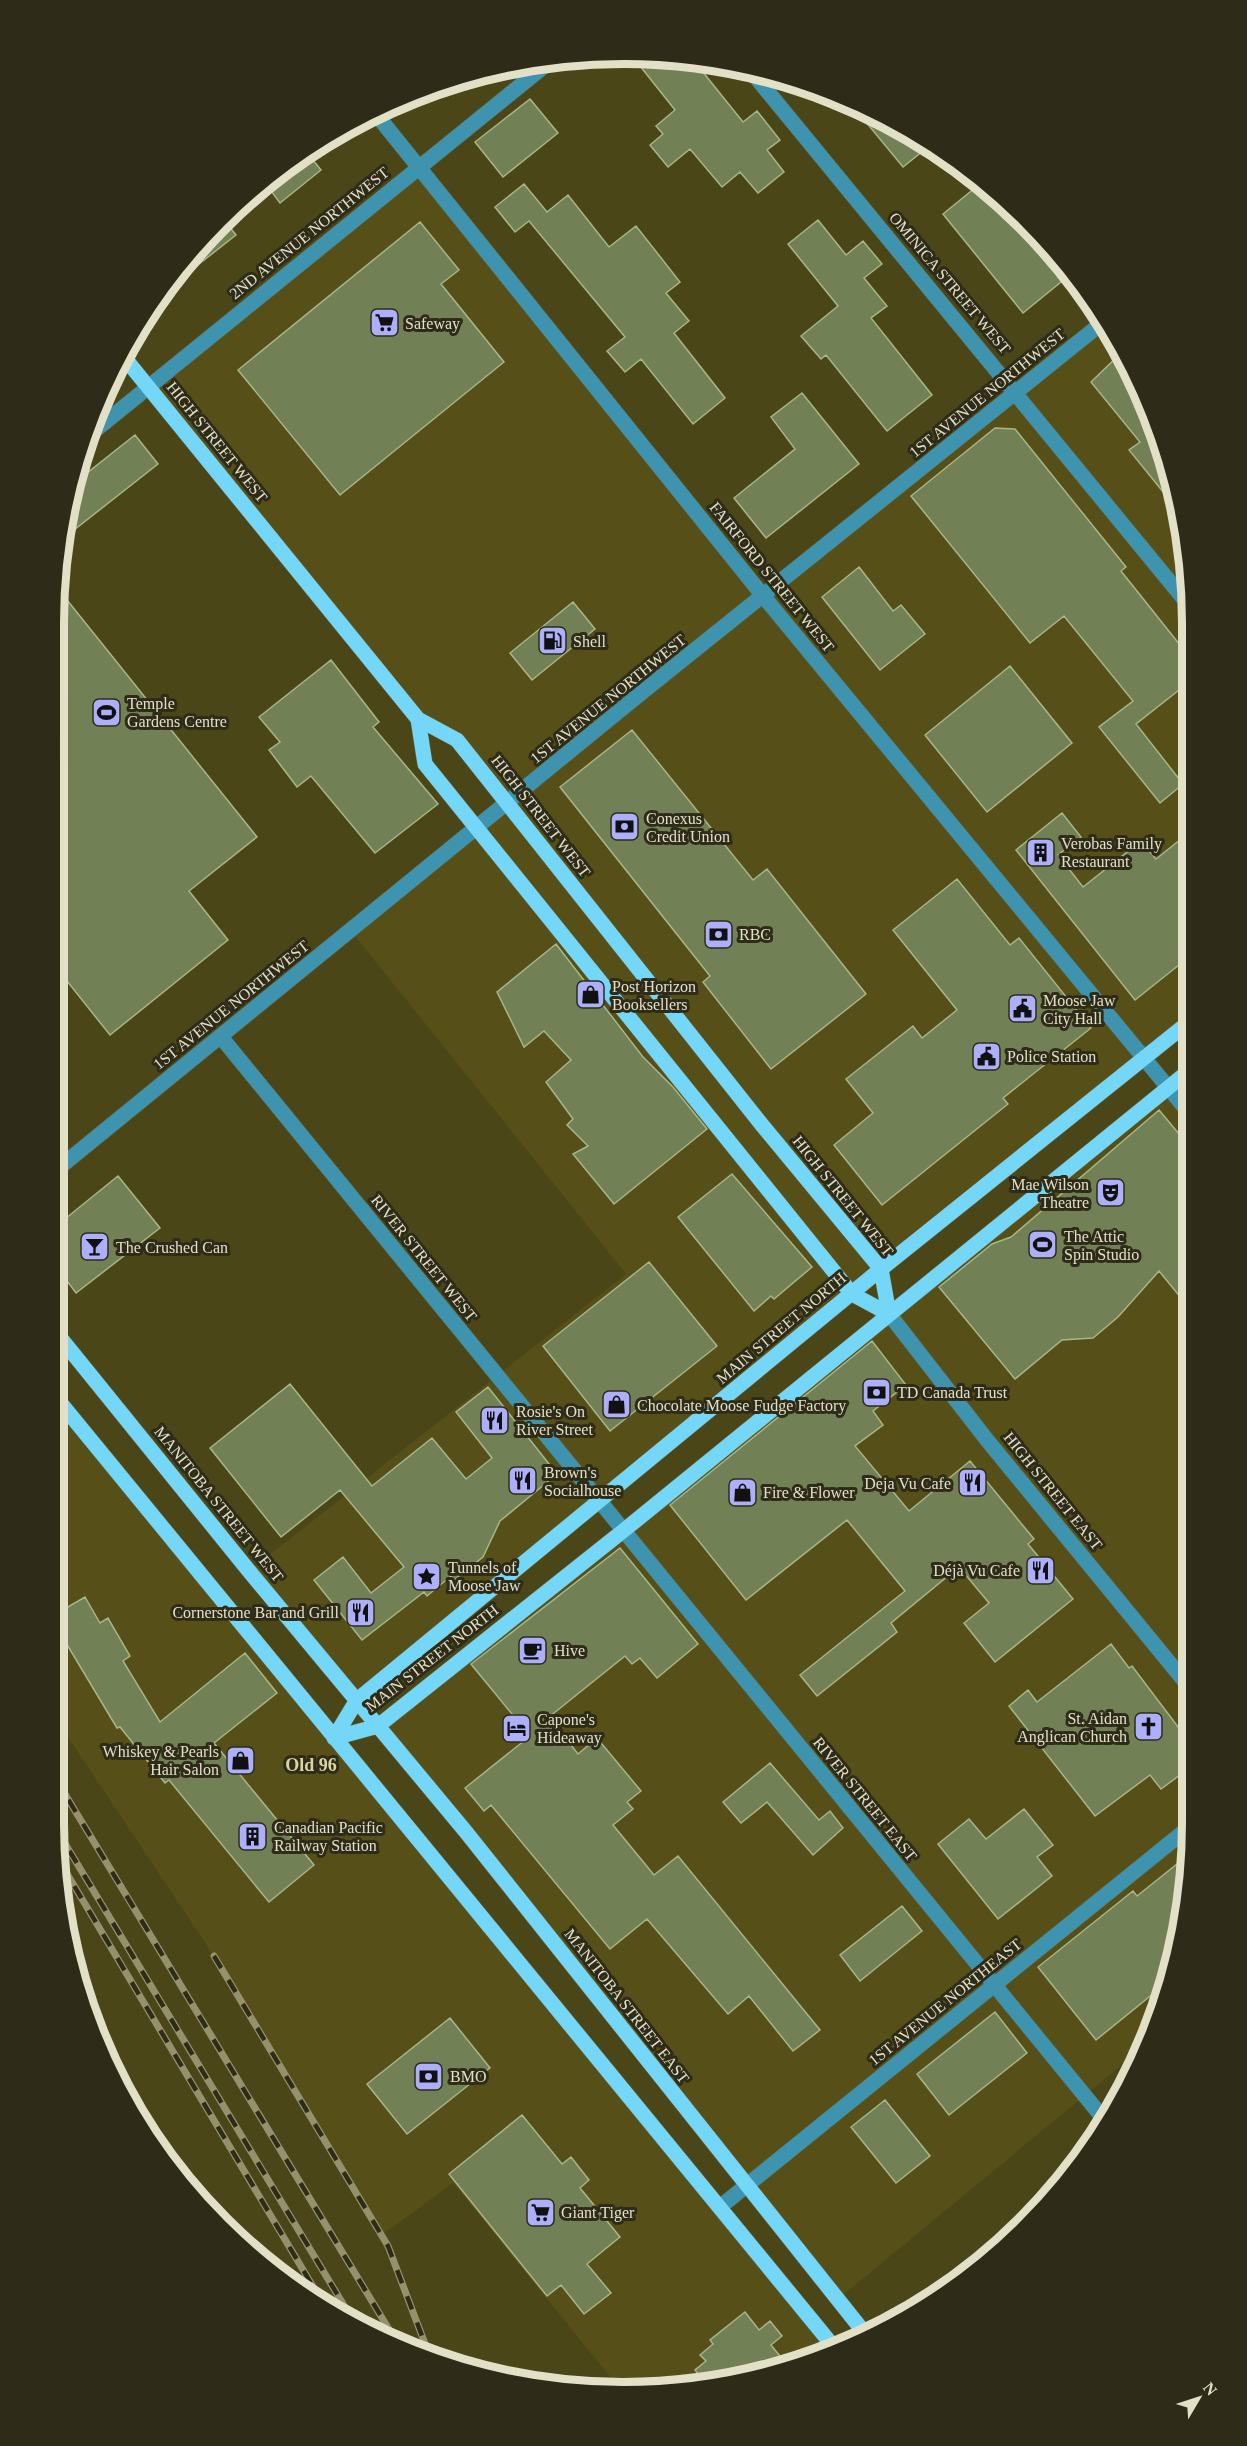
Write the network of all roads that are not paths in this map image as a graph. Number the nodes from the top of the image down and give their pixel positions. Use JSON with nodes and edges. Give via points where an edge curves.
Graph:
{"nodes":[{"id":1,"x":538,"y":71,"type":"edge"},
{"id":2,"x":760,"y":82,"type":"edge"},
{"id":3,"x":381,"y":120,"type":"edge"},
{"id":4,"x":419,"y":167,"type":"junction"},
{"id":5,"x":1097,"y":327,"type":"edge"},
{"id":6,"x":129,"y":363,"type":"edge"},
{"id":7,"x":149,"y":387,"type":"junction"},
{"id":8,"x":1017,"y":392,"type":"junction"},
{"id":9,"x":101,"y":425,"type":"edge"},
{"id":10,"x":1181,"y":595,"type":"edge"},
{"id":11,"x":764,"y":597,"type":"junction"},
{"id":12,"x":418,"y":719,"type":"junction"},
{"id":13,"x":508,"y":804,"type":"junction"},
{"id":14,"x":477,"y":829,"type":"junction"},
{"id":15,"x":1182,"y":1028,"type":"edge"},
{"id":16,"x":221,"y":1037,"type":"junction"},
{"id":17,"x":1146,"y":1059,"type":"junction"},
{"id":18,"x":1182,"y":1076,"type":"edge"},
{"id":19,"x":1169,"y":1087,"type":"junction"},
{"id":20,"x":1182,"y":1104,"type":"edge"},
{"id":21,"x":64,"y":1164,"type":"edge"},
{"id":22,"x":881,"y":1269,"type":"junction"},
{"id":23,"x":852,"y":1293,"type":"junction"},
{"id":24,"x":889,"y":1314,"type":"junction"},
{"id":25,"x":64,"y":1342,"type":"edge"},
{"id":26,"x":64,"y":1407,"type":"edge"},
{"id":27,"x":599,"y":1502,"type":"junction"},
{"id":28,"x":623,"y":1531,"type":"junction"},
{"id":29,"x":1182,"y":1678,"type":"edge"},
{"id":30,"x":357,"y":1700,"type":"junction"},
{"id":31,"x":378,"y":1726,"type":"junction"},
{"id":32,"x":334,"y":1738,"type":"junction"},
{"id":33,"x":1182,"y":1833,"type":"edge"},
{"id":34,"x":994,"y":1985,"type":"junction"},
{"id":35,"x":1100,"y":2114,"type":"edge"},
{"id":36,"x":746,"y":2186,"type":"junction"},
{"id":37,"x":720,"y":2207,"type":"junction"},
{"id":38,"x":861,"y":2328,"type":"edge"},
{"id":39,"x":830,"y":2342,"type":"edge"}],
"edges":[{"from":1,"to":4,"type":"street","name":"2ND AVENUE NORTHWEST"},
{"from":2,"to":8,"type":"street","name":"OMINICA STREET WEST"},
{"from":3,"to":4,"type":"street","name":"FAIRFORD STREET WEST"},
{"from":4,"to":7,"type":"street","name":"2ND AVENUE NORTHWEST"},
{"from":4,"to":11,"type":"street","name":"FAIRFORD STREET WEST"},
{"from":5,"to":8,"type":"street","name":"1ST AVENUE NORTHWEST"},
{"from":6,"to":7,"type":"main road","name":"HIGH STREET WEST"},
{"from":7,"to":9,"type":"street","name":"2ND AVENUE NORTHWEST"},
{"from":7,"to":12,"type":"main road","name":"HIGH STREET WEST"},
{"from":8,"to":10,"type":"street","name":"OMINICA STREET WEST"},
{"from":8,"to":11,"type":"street","name":"1ST AVENUE NORTHWEST"},
{"from":11,"to":13,"type":"street","name":"1ST AVENUE NORTHWEST"},
{"from":11,"to":17,"type":"street","name":"FAIRFORD STREET WEST"},
{"from":12,"to":13,"type":"main road","name":"HIGH STREET WEST","via":[[457,740]]},
{"from":12,"to":14,"type":"main road","via":[[425,764]]},
{"from":13,"to":14,"type":"street","name":"1ST AVENUE NORTHWEST"},
{"from":13,"to":22,"type":"main road","name":"HIGH STREET WEST"},
{"from":14,"to":16,"type":"street","name":"1ST AVENUE NORTHWEST"},
{"from":14,"to":23,"type":"main road"},
{"from":15,"to":17,"type":"main road","name":"MAIN STREET NORTH"},
{"from":16,"to":21,"type":"street","name":"1ST AVENUE NORTHWEST"},
{"from":16,"to":27,"type":"street","name":"RIVER STREET WEST"},
{"from":17,"to":19,"type":"street","name":"FAIRFORD STREET WEST"},
{"from":17,"to":22,"type":"main road","name":"MAIN STREET NORTH"},
{"from":18,"to":19,"type":"main road","name":"MAIN STREET NORTH"},
{"from":19,"to":20,"type":"street","name":"FAIRFORD STREET WEST"},
{"from":19,"to":24,"type":"main road","name":"MAIN STREET NORTH"},
{"from":22,"to":23,"type":"main road","name":"MAIN STREET NORTH"},
{"from":22,"to":24,"type":"main road","name":"HIGH STREET WEST"},
{"from":23,"to":24,"type":"main road"},
{"from":23,"to":27,"type":"main road","name":"MAIN STREET NORTH"},
{"from":24,"to":28,"type":"main road","name":"MAIN STREET NORTH"},
{"from":24,"to":29,"type":"street","name":"HIGH STREET EAST"},
{"from":25,"to":30,"type":"main road","name":"MANITOBA STREET WEST"},
{"from":26,"to":32,"type":"main road"},
{"from":27,"to":28,"type":"street","name":"RIVER STREET EAST"},
{"from":27,"to":30,"type":"main road","name":"MAIN STREET NORTH"},
{"from":28,"to":31,"type":"main road","name":"MAIN STREET NORTH"},
{"from":28,"to":34,"type":"street","name":"RIVER STREET EAST"},
{"from":30,"to":31,"type":"main road","name":"MANITOBA STREET EAST"},
{"from":30,"to":32,"type":"main road","name":"MAIN STREET NORTH"},
{"from":31,"to":32,"type":"main road","name":"MAIN STREET NORTH"},
{"from":31,"to":36,"type":"main road","name":"MANITOBA STREET EAST"},
{"from":32,"to":37,"type":"main road"},
{"from":33,"to":34,"type":"street","name":"1ST AVENUE NORTHEAST"},
{"from":34,"to":35,"type":"street","name":"RIVER STREET EAST"},
{"from":34,"to":36,"type":"street","name":"1ST AVENUE NORTHEAST"},
{"from":36,"to":37,"type":"street","name":"1ST AVENUE NORTHEAST"},
{"from":36,"to":38,"type":"main road","name":"MANITOBA STREET EAST"},
{"from":37,"to":39,"type":"main road"}]}
